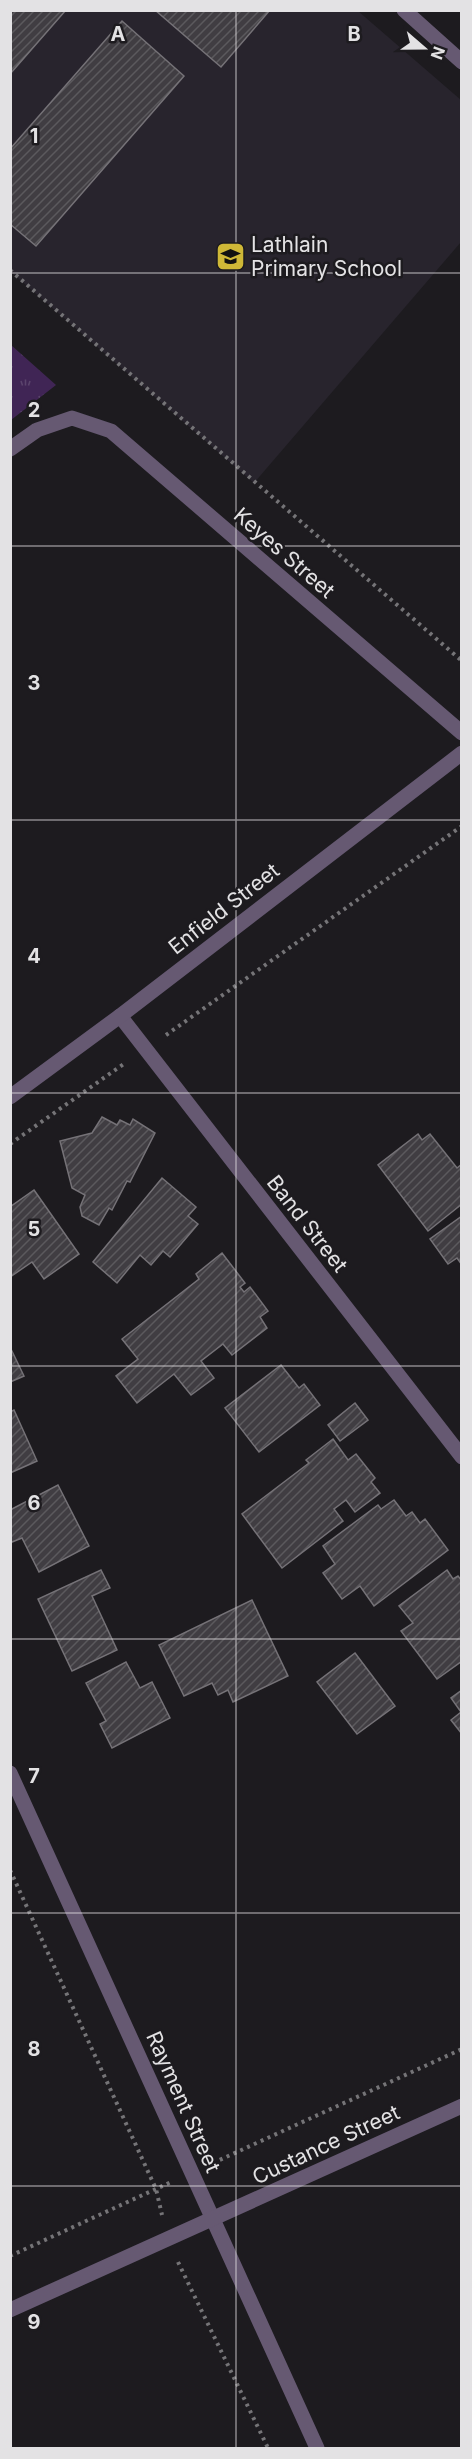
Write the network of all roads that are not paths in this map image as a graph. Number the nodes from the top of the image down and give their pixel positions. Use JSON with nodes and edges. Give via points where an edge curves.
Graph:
{"nodes":[{"id":1,"x":404,"y":10,"type":"edge"},
{"id":2,"x":462,"y":62,"type":"edge"},
{"id":3,"x":10,"y":449,"type":"edge"},
{"id":4,"x":462,"y":733,"type":"edge"},
{"id":5,"x":462,"y":753,"type":"edge"},
{"id":6,"x":120,"y":1016,"type":"junction"},
{"id":7,"x":10,"y":1096,"type":"edge"},
{"id":8,"x":462,"y":1457,"type":"edge"},
{"id":9,"x":10,"y":1773,"type":"edge"},
{"id":10,"x":462,"y":2106,"type":"edge"},
{"id":11,"x":213,"y":2219,"type":"junction"},
{"id":12,"x":10,"y":2310,"type":"edge"},
{"id":13,"x":317,"y":2448,"type":"edge"}],
"edges":[{"from":1,"to":2,"type":"street"},
{"from":3,"to":4,"type":"street","name":"Keyes Street","via":[[37,430],[72,418],[111,431]]},
{"from":5,"to":6,"type":"street","name":"Enfield Street"},
{"from":6,"to":7,"type":"street","name":"Enfield Street"},
{"from":6,"to":8,"type":"street","name":"Band Street"},
{"from":9,"to":11,"type":"street","name":"Rayment Street"},
{"from":10,"to":11,"type":"street","name":"Custance Street"},
{"from":11,"to":12,"type":"street","name":"Custance Street"},
{"from":11,"to":13,"type":"street","name":"Rayment Street"}]}
